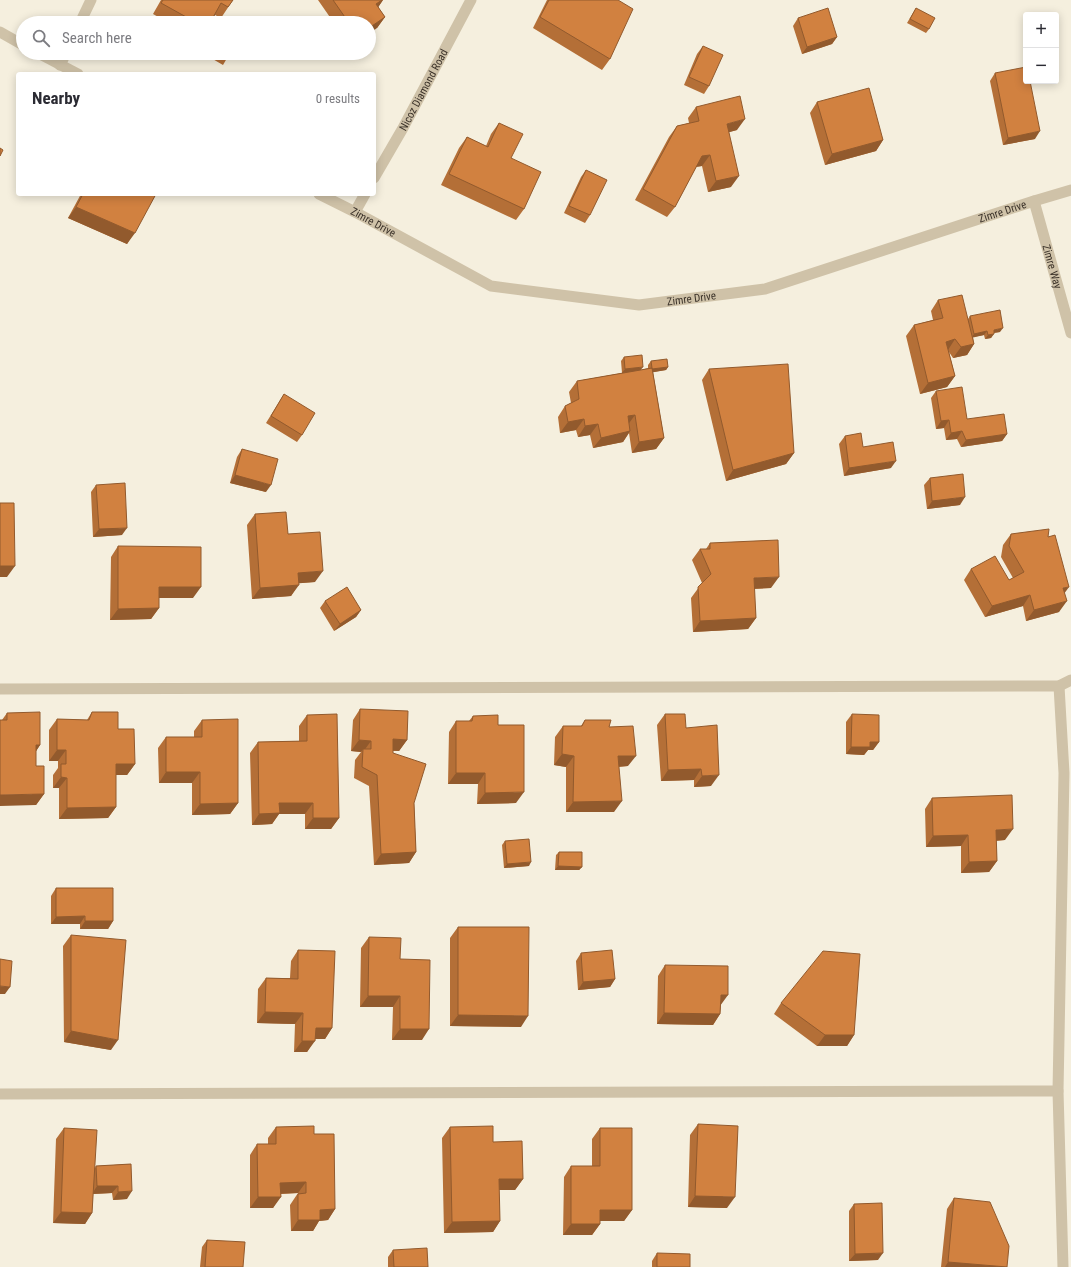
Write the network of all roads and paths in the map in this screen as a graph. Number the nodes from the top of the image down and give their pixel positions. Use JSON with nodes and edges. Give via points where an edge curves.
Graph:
{"nodes":[{"id":1,"x":91,"y":0,"type":"edge"},
{"id":2,"x":471,"y":0,"type":"edge"},
{"id":3,"x":83,"y":16,"type":"edge"},
{"id":4,"x":0,"y":32,"type":"edge"},
{"id":5,"x":16,"y":41,"type":"edge"},
{"id":6,"x":51,"y":60,"type":"edge"},
{"id":7,"x":62,"y":60,"type":"edge"},
{"id":8,"x":60,"y":65,"type":"junction"},
{"id":9,"x":74,"y":72,"type":"edge"},
{"id":10,"x":376,"y":175,"type":"edge"},
{"id":11,"x":1071,"y":190,"type":"edge"},
{"id":12,"x":323,"y":196,"type":"edge"},
{"id":13,"x":364,"y":196,"type":"edge"},
{"id":14,"x":1034,"y":201,"type":"junction"},
{"id":15,"x":355,"y":212,"type":"junction"},
{"id":16,"x":1071,"y":333,"type":"edge"},
{"id":17,"x":1071,"y":680,"type":"edge"},
{"id":18,"x":1060,"y":686,"type":"junction"},
{"id":19,"x":0,"y":689,"type":"edge"},
{"id":20,"x":1058,"y":1091,"type":"junction"},
{"id":21,"x":0,"y":1094,"type":"edge"},
{"id":22,"x":1063,"y":1267,"type":"edge"}],
"edges":[{"from":1,"to":3,"type":"street"},
{"from":2,"to":10,"type":"street","name":"Nicoz Diamond Road"},
{"from":4,"to":5,"type":"street"},
{"from":6,"to":8,"type":"street"},
{"from":7,"to":8,"type":"street"},
{"from":8,"to":9,"type":"street"},
{"from":11,"to":14,"type":"street","name":"Zimre Drive"},
{"from":12,"to":15,"type":"street","name":"Zimre Drive"},
{"from":13,"to":15,"type":"street"},
{"from":14,"to":15,"type":"street","name":"Zimre Drive","via":[[765,289],[639,305],[491,286]]},
{"from":14,"to":16,"type":"street","name":"Zimre Way"},
{"from":17,"to":18,"type":"street"},
{"from":18,"to":19,"type":"street"},
{"from":18,"to":20,"type":"street","via":[[1064,773]]},
{"from":20,"to":21,"type":"street"},
{"from":20,"to":22,"type":"street"}]}
